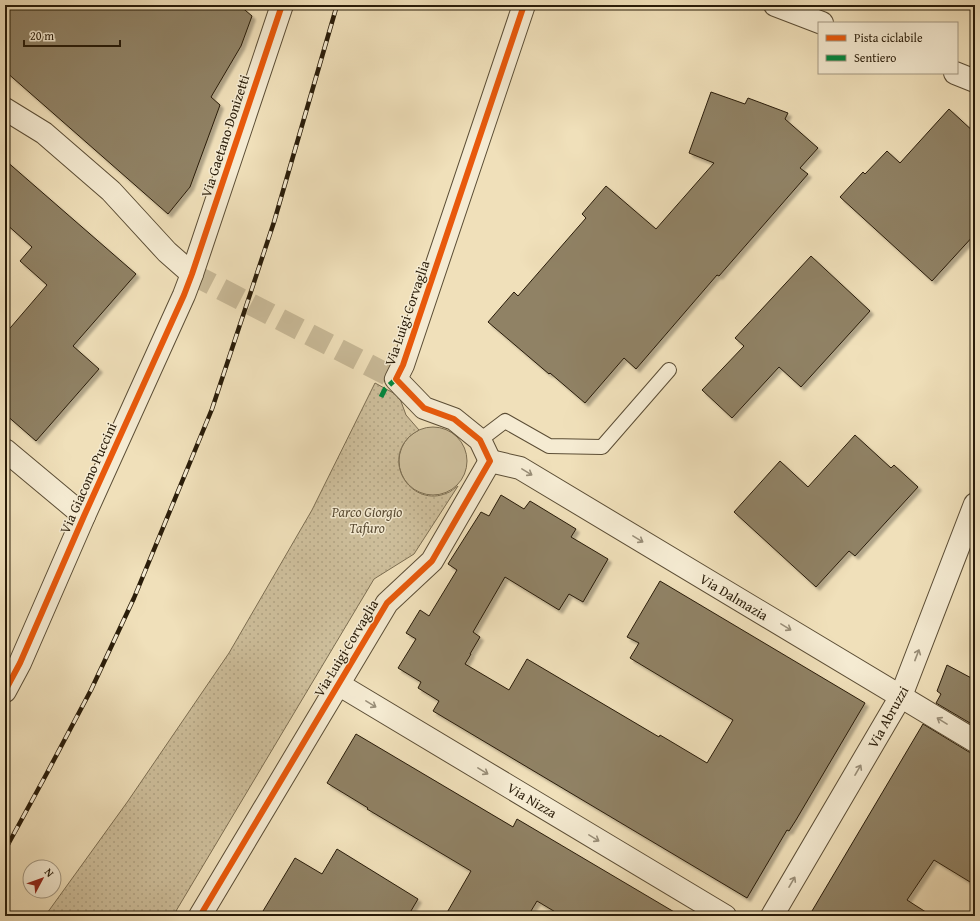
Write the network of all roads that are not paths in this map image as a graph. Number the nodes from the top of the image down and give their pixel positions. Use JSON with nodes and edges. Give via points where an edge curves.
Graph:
{"nodes":[{"id":1,"x":282,"y":5,"type":"edge"},
{"id":2,"x":524,"y":5,"type":"edge"},
{"id":3,"x":775,"y":5,"type":"edge"},
{"id":4,"x":819,"y":22,"type":"edge"},
{"id":5,"x":958,"y":74,"type":"edge"},
{"id":6,"x":975,"y":81,"type":"edge"},
{"id":7,"x":5,"y":109,"type":"edge"},
{"id":8,"x":192,"y":274,"type":"junction"},
{"id":9,"x":669,"y":370,"type":"dead end"},
{"id":10,"x":480,"y":440,"type":"junction"},
{"id":11,"x":5,"y":450,"type":"edge"},
{"id":12,"x":490,"y":461,"type":"junction"},
{"id":13,"x":975,"y":504,"type":"edge"},
{"id":14,"x":84,"y":516,"type":"junction"},
{"id":15,"x":338,"y":684,"type":"junction"},
{"id":16,"x":5,"y":692,"type":"edge"},
{"id":17,"x":901,"y":696,"type":"junction"},
{"id":18,"x":975,"y":741,"type":"edge"},
{"id":19,"x":200,"y":916,"type":"edge"},
{"id":20,"x":725,"y":916,"type":"edge"},
{"id":21,"x":772,"y":916,"type":"edge"}],
"edges":[{"from":1,"to":8,"type":"street","name":"Via Gaetano Donizetti"},
{"from":2,"to":10,"type":"street","name":"Via Luigi Corvaglia","via":[[396,379],[424,408],[454,419]]},
{"from":3,"to":4,"type":"street"},
{"from":5,"to":6,"type":"street"},
{"from":7,"to":8,"type":"street","via":[[44,133],[111,191],[167,252]]},
{"from":8,"to":14,"type":"street","name":"Via Giacomo Puccini"},
{"from":9,"to":10,"type":"lane","via":[[602,446],[549,446],[505,421]]},
{"from":10,"to":12,"type":"street","name":"Via Luigi Corvaglia"},
{"from":11,"to":14,"type":"street"},
{"from":12,"to":15,"type":"street","name":"Via Luigi Corvaglia","via":[[432,561],[387,603]]},
{"from":12,"to":17,"type":"street","name":"Via Dalmazia","one_way":true,"via":[[520,468]]},
{"from":17,"to":13,"type":"street","name":"Via Abruzzi","one_way":true},
{"from":14,"to":16,"type":"street","name":"Via Giacomo Puccini"},
{"from":15,"to":19,"type":"street","name":"Via Luigi Corvaglia"},
{"from":15,"to":20,"type":"street","name":"Via Nizza","one_way":true},
{"from":18,"to":17,"type":"street","name":"Via Dalmazia","one_way":true},
{"from":21,"to":17,"type":"street","name":"Via Abruzzi","one_way":true}]}
